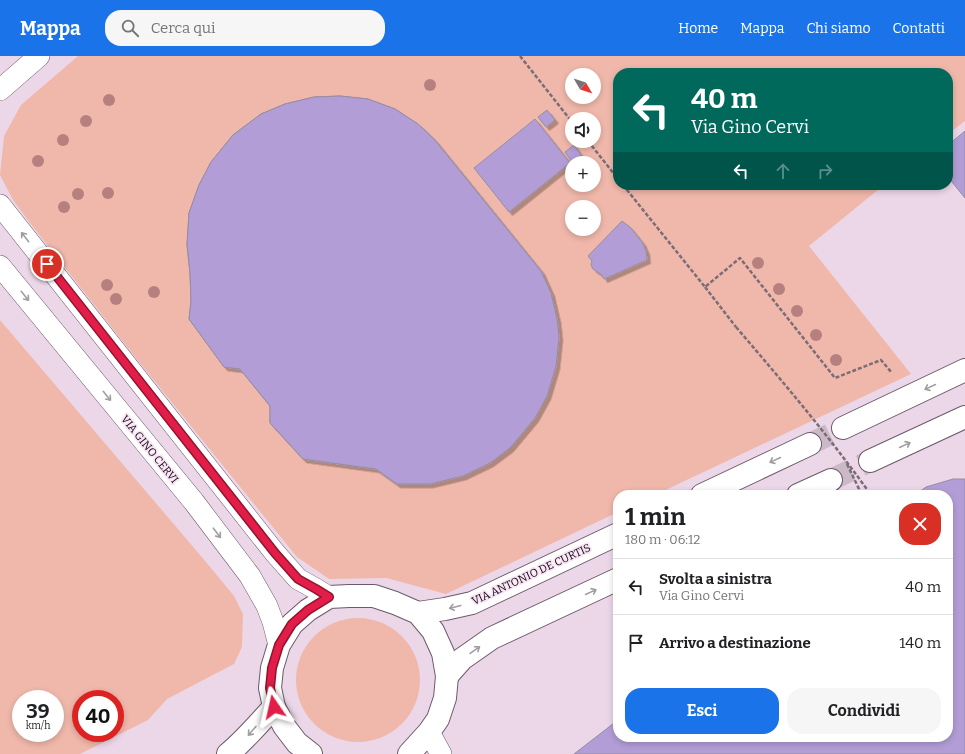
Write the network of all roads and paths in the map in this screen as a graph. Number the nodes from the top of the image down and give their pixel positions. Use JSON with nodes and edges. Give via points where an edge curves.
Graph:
{"nodes":[{"id":1,"x":520,"y":56,"type":"edge"},
{"id":2,"x":33,"y":61,"type":"edge"},
{"id":3,"x":0,"y":90,"type":"edge"},
{"id":4,"x":0,"y":104,"type":"edge"},
{"id":5,"x":565,"y":113,"type":"edge"},
{"id":6,"x":594,"y":148,"type":"edge"},
{"id":7,"x":613,"y":173,"type":"edge"},
{"id":8,"x":627,"y":190,"type":"edge"},
{"id":9,"x":0,"y":204,"type":"edge"},
{"id":10,"x":0,"y":266,"type":"edge"},
{"id":11,"x":705,"y":288,"type":"junction"},
{"id":12,"x":965,"y":370,"type":"edge"},
{"id":13,"x":892,"y":373,"type":"dead end"},
{"id":14,"x":965,"y":417,"type":"edge"},
{"id":15,"x":843,"y":428,"type":"tunnel mouth"},
{"id":16,"x":810,"y":444,"type":"tunnel mouth"},
{"id":17,"x":844,"y":458,"type":"junction"},
{"id":18,"x":870,"y":461,"type":"tunnel mouth"},
{"id":19,"x":831,"y":480,"type":"tunnel mouth"},
{"id":20,"x":713,"y":490,"type":"edge"},
{"id":21,"x":809,"y":490,"type":"edge"},
{"id":22,"x":859,"y":490,"type":"edge"},
{"id":23,"x":867,"y":490,"type":"edge"},
{"id":24,"x":613,"y":536,"type":"edge"},
{"id":25,"x":613,"y":581,"type":"edge"},
{"id":26,"x":329,"y":597,"type":"junction"},
{"id":27,"x":418,"y":613,"type":"junction"},
{"id":28,"x":279,"y":645,"type":"junction"},
{"id":29,"x":447,"y":676,"type":"junction"},
{"id":30,"x":274,"y":707,"type":"junction"},
{"id":31,"x":429,"y":732,"type":"junction"},
{"id":32,"x":228,"y":754,"type":"edge"},
{"id":33,"x":312,"y":754,"type":"edge"},
{"id":34,"x":409,"y":754,"type":"edge"},
{"id":35,"x":441,"y":754,"type":"edge"}],
"edges":[{"from":1,"to":5,"type":"path"},
{"from":2,"to":3,"type":"street"},
{"from":2,"to":4,"type":"street","via":[[6,92]]},
{"from":6,"to":7,"type":"path"},
{"from":8,"to":11,"type":"path"},
{"from":26,"to":9,"type":"street","one_way":true,"via":[[298,579],[275,553]]},
{"from":10,"to":28,"type":"street","name":"VIA GINO CERVI","one_way":true,"via":[[194,502],[250,576],[267,606]]},
{"from":11,"to":13,"type":"path","via":[[740,258],[835,378],[881,360]]},
{"from":11,"to":17,"type":"path","bridge":true},
{"from":12,"to":15,"type":"street","one_way":true},
{"from":18,"to":14,"type":"street","one_way":true},
{"from":16,"to":20,"type":"street","one_way":true},
{"from":17,"to":22,"type":"path","bridge":true},
{"from":17,"to":23,"type":"path","bridge":true},
{"from":19,"to":21,"type":"street"},
{"from":24,"to":27,"type":"street","name":"VIA ANTONIO DE CURTIS","one_way":true,"via":[[472,602]]},
{"from":29,"to":25,"type":"street","one_way":true,"via":[[462,659],[492,638]]},
{"from":26,"to":27,"type":"street","via":[[374,596]]},
{"from":26,"to":28,"type":"street","via":[[292,624]]},
{"from":27,"to":29,"type":"street","via":[[433,631],[443,653]]},
{"from":28,"to":30,"type":"street","via":[[272,668],[270,688]]},
{"from":29,"to":31,"type":"street","via":[[445,698],[438,719]]},
{"from":30,"to":32,"type":"street","one_way":true},
{"from":30,"to":33,"type":"street","via":[[297,743]]},
{"from":31,"to":34,"type":"street"},
{"from":31,"to":35,"type":"street"}]}
